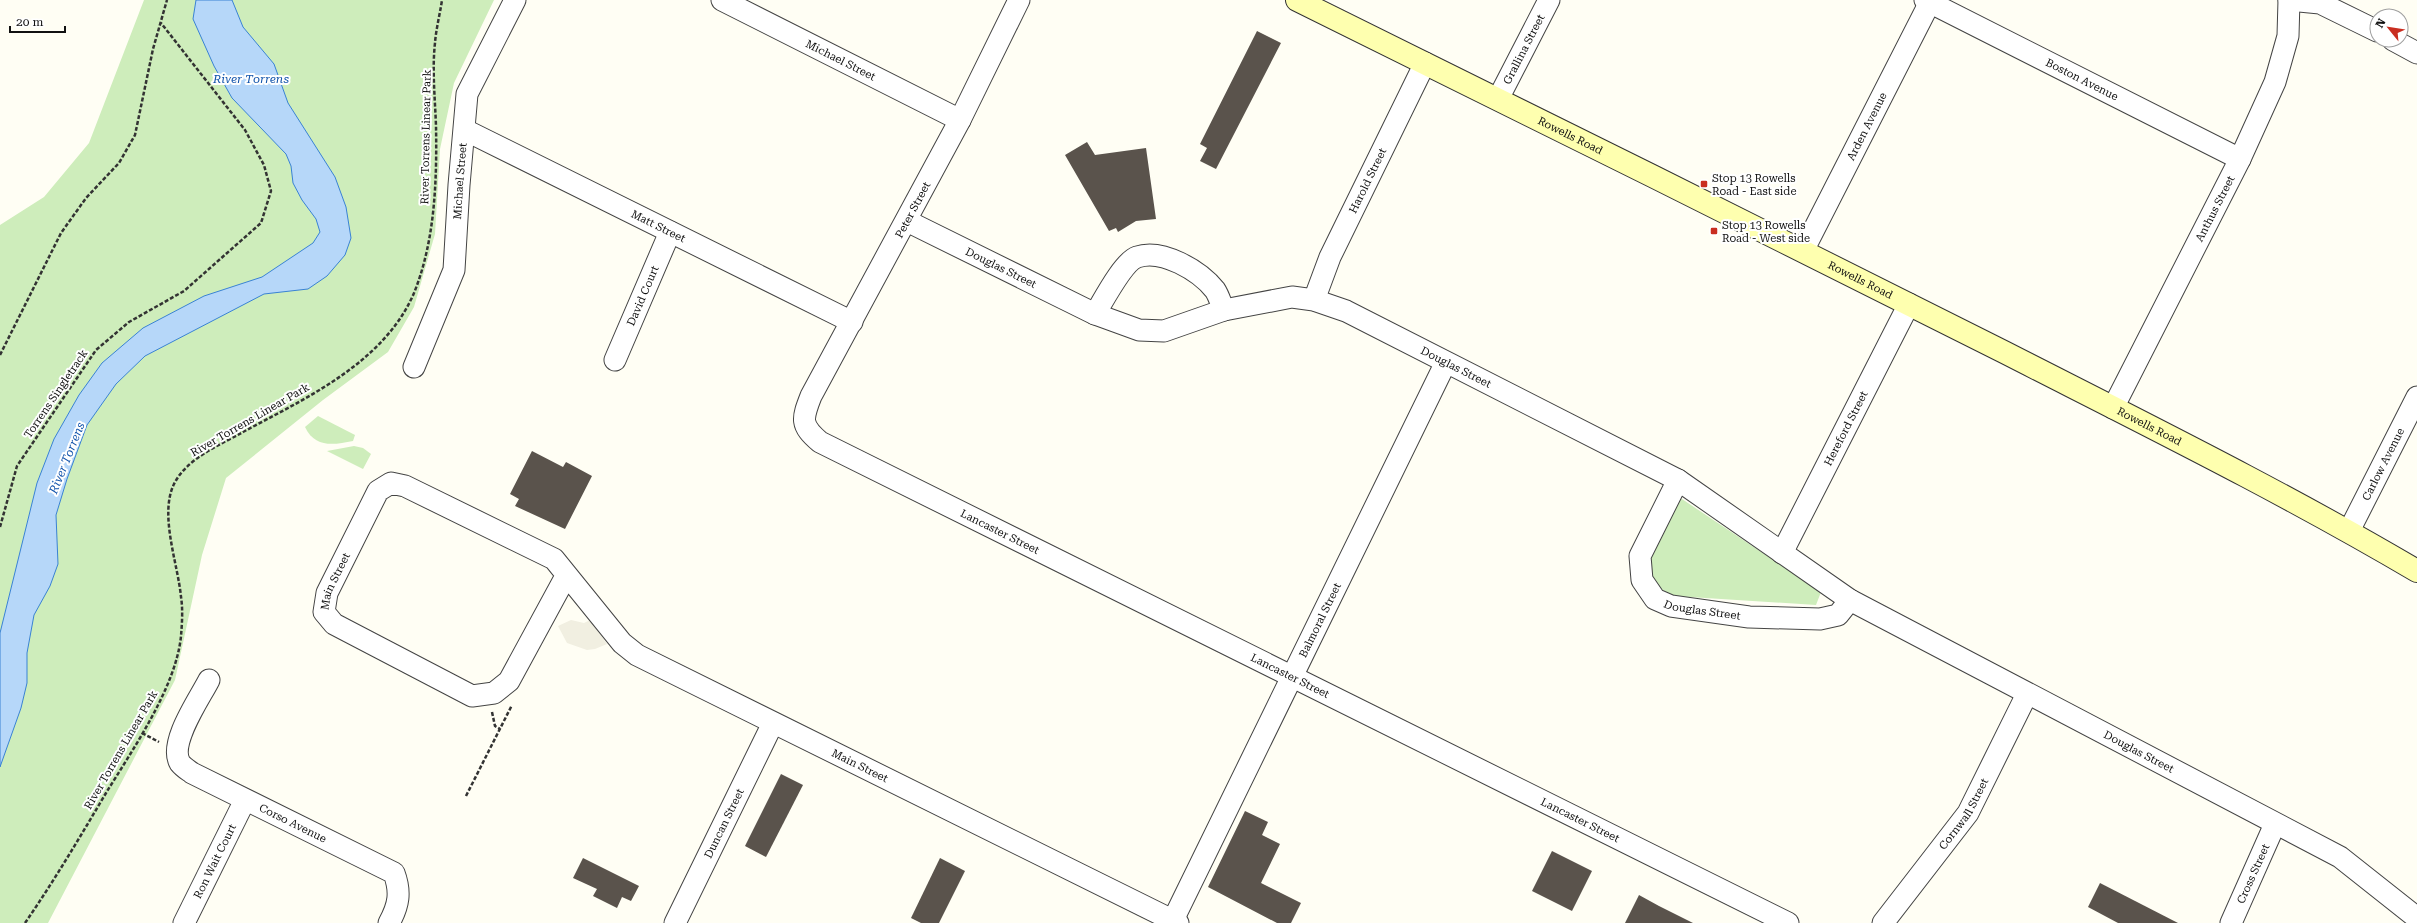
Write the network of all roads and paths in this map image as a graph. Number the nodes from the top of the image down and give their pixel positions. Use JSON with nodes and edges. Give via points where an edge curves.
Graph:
{"nodes":[{"id":1,"x":167,"y":0,"type":"edge"},
{"id":2,"x":442,"y":0,"type":"edge"},
{"id":3,"x":515,"y":0,"type":"edge"},
{"id":4,"x":722,"y":0,"type":"edge"},
{"id":5,"x":1019,"y":0,"type":"edge"},
{"id":6,"x":1297,"y":0,"type":"edge"},
{"id":7,"x":1549,"y":0,"type":"edge"},
{"id":8,"x":2289,"y":0,"type":"edge"},
{"id":9,"x":1937,"y":3,"type":"edge"},
{"id":10,"x":161,"y":23,"type":"junction"},
{"id":11,"x":2369,"y":27,"type":"edge"},
{"id":12,"x":2408,"y":48,"type":"edge"},
{"id":13,"x":2417,"y":53,"type":"edge"},
{"id":14,"x":1425,"y":63,"type":"junction"},
{"id":15,"x":1498,"y":98,"type":"junction"},
{"id":16,"x":960,"y":120,"type":"junction"},
{"id":17,"x":465,"y":130,"type":"junction"},
{"id":18,"x":2240,"y":159,"type":"junction"},
{"id":19,"x":907,"y":221,"type":"junction"},
{"id":20,"x":670,"y":232,"type":"junction"},
{"id":21,"x":1803,"y":251,"type":"junction"},
{"id":22,"x":1314,"y":300,"type":"junction"},
{"id":23,"x":1909,"y":304,"type":"junction"},
{"id":24,"x":1224,"y":310,"type":"junction"},
{"id":25,"x":1095,"y":314,"type":"junction"},
{"id":26,"x":852,"y":322,"type":"junction"},
{"id":27,"x":0,"y":355,"type":"edge"},
{"id":28,"x":615,"y":360,"type":"dead end"},
{"id":29,"x":1445,"y":364,"type":"junction"},
{"id":30,"x":414,"y":367,"type":"dead end"},
{"id":31,"x":2417,"y":397,"type":"edge"},
{"id":32,"x":2113,"y":408,"type":"junction"},
{"id":33,"x":803,"y":418,"type":"joint"},
{"id":34,"x":1678,"y":480,"type":"junction"},
{"id":35,"x":0,"y":527,"type":"edge"},
{"id":36,"x":2349,"y":531,"type":"junction"},
{"id":37,"x":1782,"y":553,"type":"junction"},
{"id":38,"x":2417,"y":571,"type":"edge"},
{"id":39,"x":566,"y":576,"type":"junction"},
{"id":40,"x":1850,"y":600,"type":"junction"},
{"id":41,"x":1293,"y":677,"type":"junction"},
{"id":42,"x":210,"y":680,"type":"dead end"},
{"id":43,"x":2027,"y":694,"type":"junction"},
{"id":44,"x":513,"y":702,"type":"dead end"},
{"id":45,"x":491,"y":709,"type":"dead end"},
{"id":46,"x":773,"y":723,"type":"junction"},
{"id":47,"x":500,"y":729,"type":"junction"},
{"id":48,"x":142,"y":733,"type":"junction"},
{"id":49,"x":160,"y":743,"type":"dead end"},
{"id":50,"x":466,"y":796,"type":"dead end"},
{"id":51,"x":245,"y":800,"type":"junction"},
{"id":52,"x":2275,"y":824,"type":"junction"},
{"id":53,"x":2417,"y":918,"type":"edge"},
{"id":54,"x":1176,"y":922,"type":"edge"},
{"id":55,"x":25,"y":923,"type":"edge"},
{"id":56,"x":184,"y":923,"type":"edge"},
{"id":57,"x":389,"y":923,"type":"edge"},
{"id":58,"x":675,"y":923,"type":"edge"},
{"id":59,"x":1788,"y":923,"type":"edge"},
{"id":60,"x":1883,"y":923,"type":"edge"},
{"id":61,"x":2231,"y":923,"type":"edge"}],
"edges":[{"from":1,"to":10,"type":"path"},
{"from":2,"to":48,"type":"path","name":"River Torrens Linear Park","via":[[435,44],[435,180],[429,243],[413,294],[387,338],[363,361],[214,448],[180,474],[172,487],[169,514],[181,598],[181,636],[176,662],[158,705]]},
{"from":3,"to":17,"type":"street","name":"Michael Street","via":[[468,94]]},
{"from":4,"to":16,"type":"street","name":"Michael Street"},
{"from":5,"to":16,"type":"street","name":"Peter Street"},
{"from":6,"to":14,"type":"main road","name":"Rowells Road"},
{"from":7,"to":15,"type":"street","name":"Grallina Street"},
{"from":8,"to":11,"type":"street","via":[[2320,3]]},
{"from":8,"to":18,"type":"street","name":"Anthus Street","via":[[2288,36],[2275,82]]},
{"from":9,"to":18,"type":"street","name":"Boston Avenue"},
{"from":9,"to":21,"type":"street","name":"Arden Avenue"},
{"from":10,"to":27,"type":"path","via":[[135,135],[119,163],[86,198],[61,233]]},
{"from":10,"to":35,"type":"path","name":"Torrens Singletrack","via":[[245,130],[264,165],[271,191],[261,223],[184,291],[129,322],[96,350],[17,466]]},
{"from":12,"to":13,"type":"street"},
{"from":14,"to":15,"type":"main road","name":"Rowells Road"},
{"from":14,"to":22,"type":"street","name":"Harold Street","via":[[1330,257]]},
{"from":15,"to":21,"type":"main road","name":"Rowells Road"},
{"from":16,"to":19,"type":"street","name":"Peter Street"},
{"from":17,"to":20,"type":"street","name":"Matt Street"},
{"from":17,"to":30,"type":"street","name":"Michael Street","via":[[454,270]]},
{"from":18,"to":32,"type":"street","name":"Anthus Street"},
{"from":19,"to":25,"type":"street","name":"Douglas Street"},
{"from":19,"to":26,"type":"street","name":"Peter Street"},
{"from":20,"to":26,"type":"street","name":"Matt Street"},
{"from":20,"to":28,"type":"street","name":"David Court"},
{"from":21,"to":23,"type":"main road","name":"Rowells Road"},
{"from":22,"to":24,"type":"street","name":"Douglas Street","via":[[1292,297]]},
{"from":22,"to":29,"type":"street","name":"Douglas Street","via":[[1346,311]]},
{"from":23,"to":32,"type":"main road","name":"Rowells Road"},
{"from":23,"to":37,"type":"street","name":"Hereford Street"},
{"from":24,"to":25,"type":"street","name":"Douglas Street","via":[[1164,331],[1139,330]]},
{"from":24,"to":25,"type":"street","via":[[1216,291],[1205,280],[1176,262],[1154,255],[1136,257],[1120,273]]},
{"from":26,"to":33,"type":"street","name":"Peter Street","via":[[810,396]]},
{"from":29,"to":34,"type":"street","name":"Douglas Street"},
{"from":29,"to":41,"type":"street","name":"Balmoral Street"},
{"from":31,"to":36,"type":"street","name":"Carlow Avenue"},
{"from":32,"to":36,"type":"main road","name":"Rowells Road"},
{"from":33,"to":41,"type":"street","name":"Lancaster Street","via":[[808,431],[820,442]]},
{"from":34,"to":37,"type":"street","name":"Douglas Street"},
{"from":34,"to":40,"type":"street","name":"Douglas Street","via":[[1640,556],[1642,580],[1655,599],[1671,606],[1749,617],[1820,618],[1838,615]]},
{"from":36,"to":38,"type":"main road","name":"Rowells Road"},
{"from":37,"to":40,"type":"street","name":"Douglas Street"},
{"from":39,"to":39,"type":"street","name":"Main Street","via":[[509,681],[494,693],[472,696],[334,624],[324,612],[327,593],[378,491],[390,483],[405,486],[554,558]]},
{"from":39,"to":46,"type":"street","name":"Main Street","via":[[632,652]]},
{"from":40,"to":43,"type":"street","name":"Douglas Street"},
{"from":41,"to":54,"type":"street","name":"Balmoral Street"},
{"from":41,"to":59,"type":"street","name":"Lancaster Street"},
{"from":42,"to":51,"type":"street","name":"Corso Avenue","via":[[180,734],[180,762],[192,774]]},
{"from":43,"to":52,"type":"street","name":"Douglas Street"},
{"from":43,"to":60,"type":"street","name":"Cornwall Street","via":[[1968,813]]},
{"from":44,"to":47,"type":"path"},
{"from":45,"to":47,"type":"path","via":[[495,726]]},
{"from":46,"to":54,"type":"street","name":"Main Street"},
{"from":46,"to":58,"type":"street","name":"Duncan Street"},
{"from":47,"to":50,"type":"path"},
{"from":48,"to":49,"type":"path"},
{"from":48,"to":55,"type":"path","name":"River Torrens Linear Park","via":[[51,885]]},
{"from":51,"to":56,"type":"street","name":"Ron Wait Court"},
{"from":51,"to":57,"type":"street","name":"Corso Avenue","via":[[394,873],[400,887],[398,908]]},
{"from":52,"to":53,"type":"street","name":"Douglas Street","via":[[2340,857]]},
{"from":52,"to":61,"type":"street","name":"Cross Street"}]}
